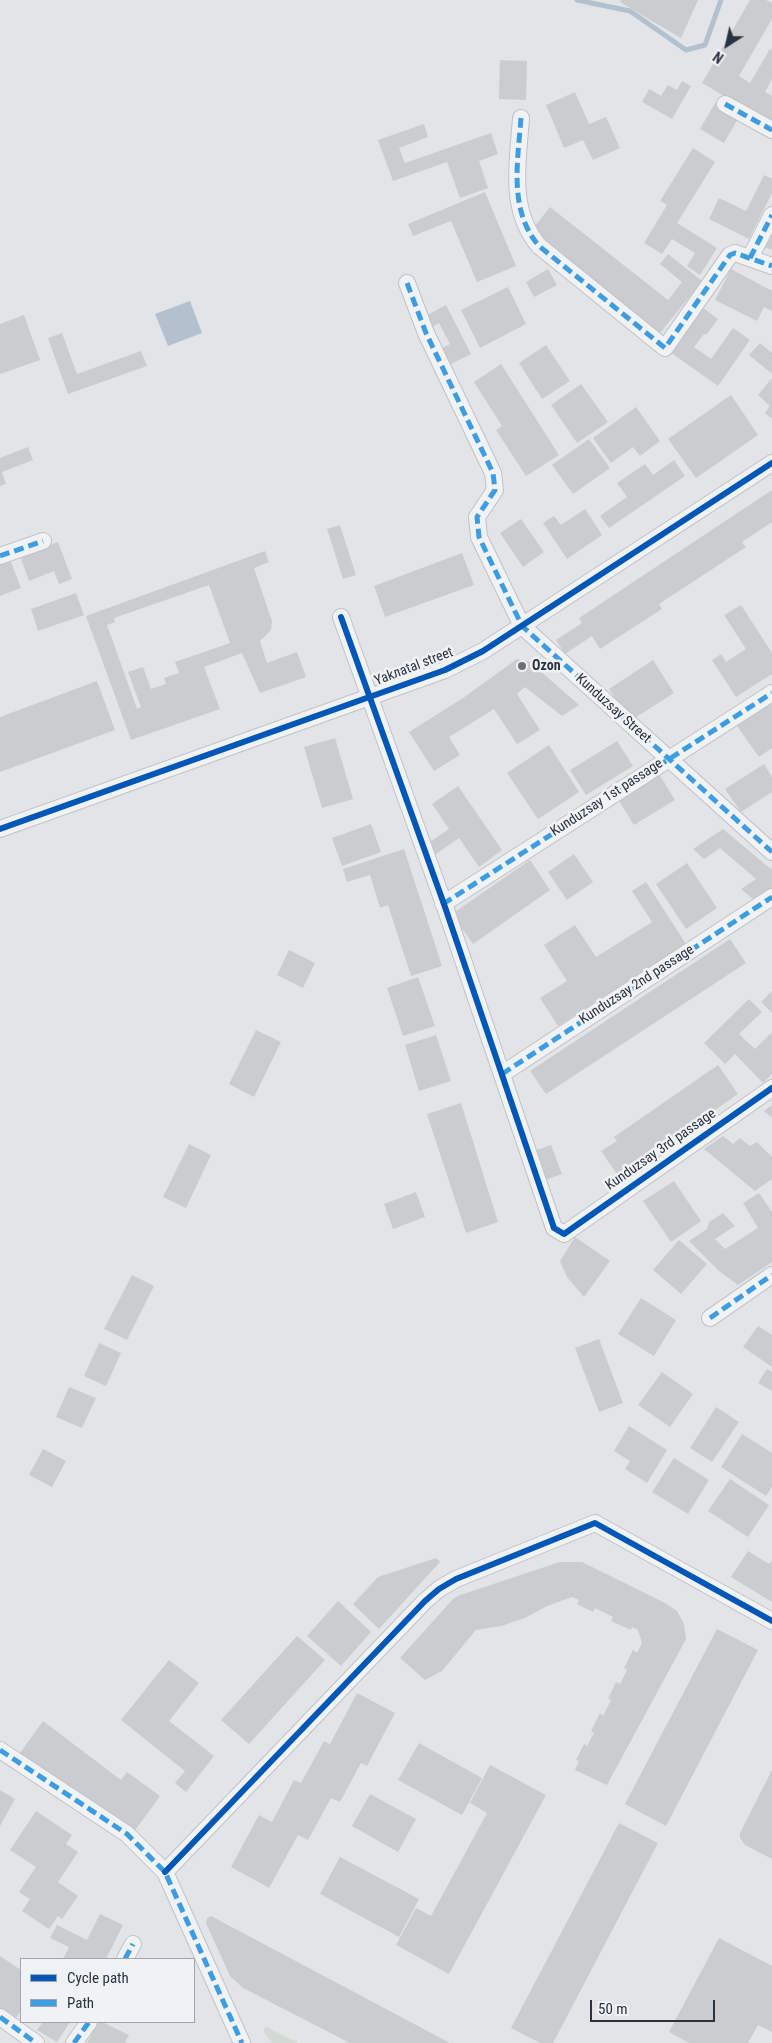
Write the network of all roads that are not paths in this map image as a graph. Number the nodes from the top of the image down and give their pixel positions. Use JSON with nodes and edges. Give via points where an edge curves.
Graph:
{"nodes":[{"id":1,"x":725,"y":104,"type":"dead end"},
{"id":2,"x":521,"y":118,"type":"dead end"},
{"id":3,"x":772,"y":130,"type":"edge"},
{"id":4,"x":772,"y":215,"type":"edge"},
{"id":5,"x":750,"y":258,"type":"junction"},
{"id":6,"x":772,"y":266,"type":"edge"},
{"id":7,"x":407,"y":283,"type":"dead end"},
{"id":8,"x":772,"y":463,"type":"edge"},
{"id":9,"x":43,"y":541,"type":"dead end"},
{"id":10,"x":0,"y":556,"type":"edge"},
{"id":11,"x":341,"y":617,"type":"dead end"},
{"id":12,"x":522,"y":626,"type":"junction"},
{"id":13,"x":772,"y":693,"type":"edge"},
{"id":14,"x":369,"y":698,"type":"junction"},
{"id":15,"x":668,"y":758,"type":"junction"},
{"id":16,"x":0,"y":829,"type":"edge"},
{"id":17,"x":772,"y":852,"type":"edge"},
{"id":18,"x":772,"y":897,"type":"edge"},
{"id":19,"x":444,"y":904,"type":"junction"},
{"id":20,"x":502,"y":1074,"type":"junction"},
{"id":21,"x":772,"y":1088,"type":"edge"},
{"id":22,"x":772,"y":1275,"type":"edge"},
{"id":23,"x":710,"y":1318,"type":"dead end"},
{"id":24,"x":772,"y":1621,"type":"edge"},
{"id":25,"x":0,"y":1750,"type":"edge"},
{"id":26,"x":165,"y":1872,"type":"junction"},
{"id":27,"x":133,"y":1944,"type":"dead end"},
{"id":28,"x":126,"y":1958,"type":"edge"},
{"id":29,"x":0,"y":2017,"type":"edge"},
{"id":30,"x":87,"y":2023,"type":"edge"},
{"id":31,"x":36,"y":2043,"type":"edge"},
{"id":32,"x":74,"y":2043,"type":"edge"},
{"id":33,"x":242,"y":2043,"type":"edge"}],
"edges":[{"from":1,"to":3,"type":"street"},
{"from":2,"to":5,"type":"street","via":[[518,194],[529,233],[539,246],[664,348],[730,255],[735,253]]},
{"from":4,"to":5,"type":"street"},
{"from":5,"to":6,"type":"street"},
{"from":7,"to":12,"type":"street","via":[[426,333],[493,473],[495,490],[477,517],[479,537]]},
{"from":8,"to":12,"type":"street","name":"Yakлatal street"},
{"from":9,"to":10,"type":"street"},
{"from":11,"to":14,"type":"street"},
{"from":12,"to":14,"type":"street","name":"Yakлatal street","via":[[484,651],[445,670]]},
{"from":12,"to":15,"type":"street","name":"Kunduzsay Street"},
{"from":13,"to":15,"type":"street","name":"Kunduzsay 1st passage"},
{"from":14,"to":16,"type":"street","name":"Yakлatal street"},
{"from":14,"to":19,"type":"street"},
{"from":15,"to":17,"type":"street","name":"Kunduzsay Street"},
{"from":15,"to":19,"type":"street","name":"Kunduzsay 1st passage"},
{"from":18,"to":20,"type":"street","name":"Kunduzsay 2nd passage"},
{"from":19,"to":20,"type":"street"},
{"from":20,"to":21,"type":"street","name":"Kunduzsay 3rd passage","via":[[554,1228],[564,1234]]},
{"from":22,"to":23,"type":"street"},
{"from":24,"to":26,"type":"street","via":[[595,1523],[456,1579],[425,1601]]},
{"from":25,"to":26,"type":"street","via":[[127,1834]]},
{"from":26,"to":33,"type":"street"},
{"from":27,"to":28,"type":"street"},
{"from":29,"to":31,"type":"street"},
{"from":30,"to":32,"type":"street"}]}
